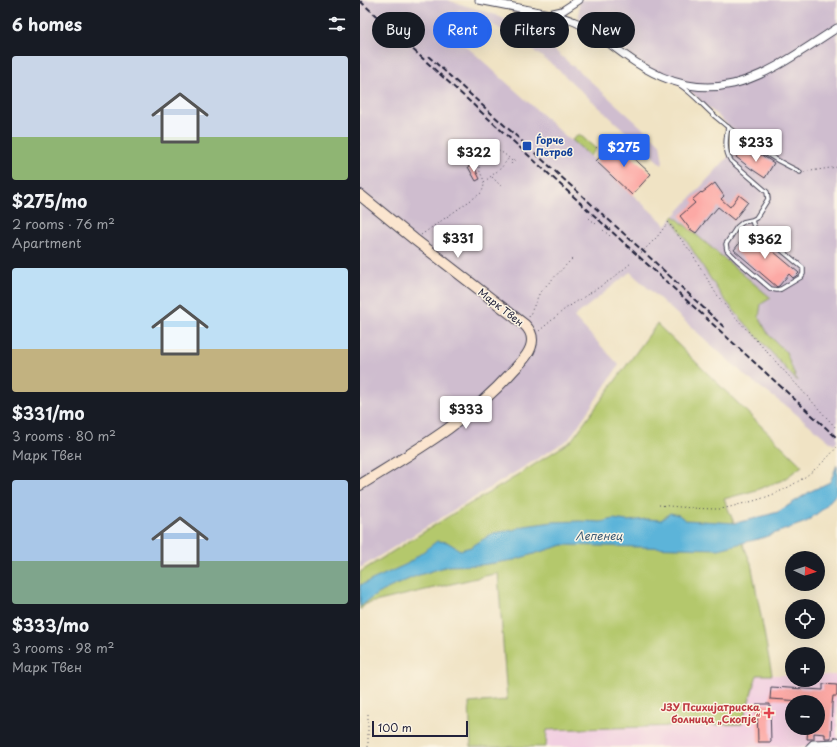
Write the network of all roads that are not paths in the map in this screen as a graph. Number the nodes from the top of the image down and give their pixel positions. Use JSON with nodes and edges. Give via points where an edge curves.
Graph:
{"nodes":[{"id":1,"x":479,"y":0,"type":"edge"},
{"id":2,"x":579,"y":0,"type":"edge"},
{"id":3,"x":539,"y":12,"type":"edge"},
{"id":4,"x":558,"y":12,"type":"edge"},
{"id":5,"x":569,"y":20,"type":"edge"},
{"id":6,"x":837,"y":28,"type":"edge"},
{"id":7,"x":674,"y":81,"type":"junction"},
{"id":8,"x":728,"y":127,"type":"junction"},
{"id":9,"x":800,"y":172,"type":"road end"},
{"id":10,"x":360,"y":195,"type":"edge"},
{"id":11,"x":752,"y":220,"type":"junction"},
{"id":12,"x":360,"y":485,"type":"edge"},
{"id":13,"x":837,"y":741,"type":"edge"},
{"id":14,"x":810,"y":747,"type":"edge"}],
"edges":[{"from":1,"to":3,"type":"street"},
{"from":2,"to":4,"type":"street"},
{"from":5,"to":7,"type":"street","via":[[581,25],[651,72]]},
{"from":6,"to":7,"type":"street","via":[[777,66],[738,83],[704,87]]},
{"from":7,"to":8,"type":"lane","via":[[690,92]]},
{"from":8,"to":9,"type":"lane"},
{"from":8,"to":11,"type":"lane","via":[[727,155],[768,195],[766,204]]},
{"from":10,"to":12,"type":"street","name":"Марк Твен","via":[[525,325],[530,330],[532,339],[531,347],[520,364],[477,408],[455,425]]},
{"from":11,"to":11,"type":"lane","via":[[737,227],[726,244],[727,250],[771,289],[781,289],[801,277],[803,268],[754,227]]},
{"from":13,"to":14,"type":"street","via":[[813,744]]}]}
